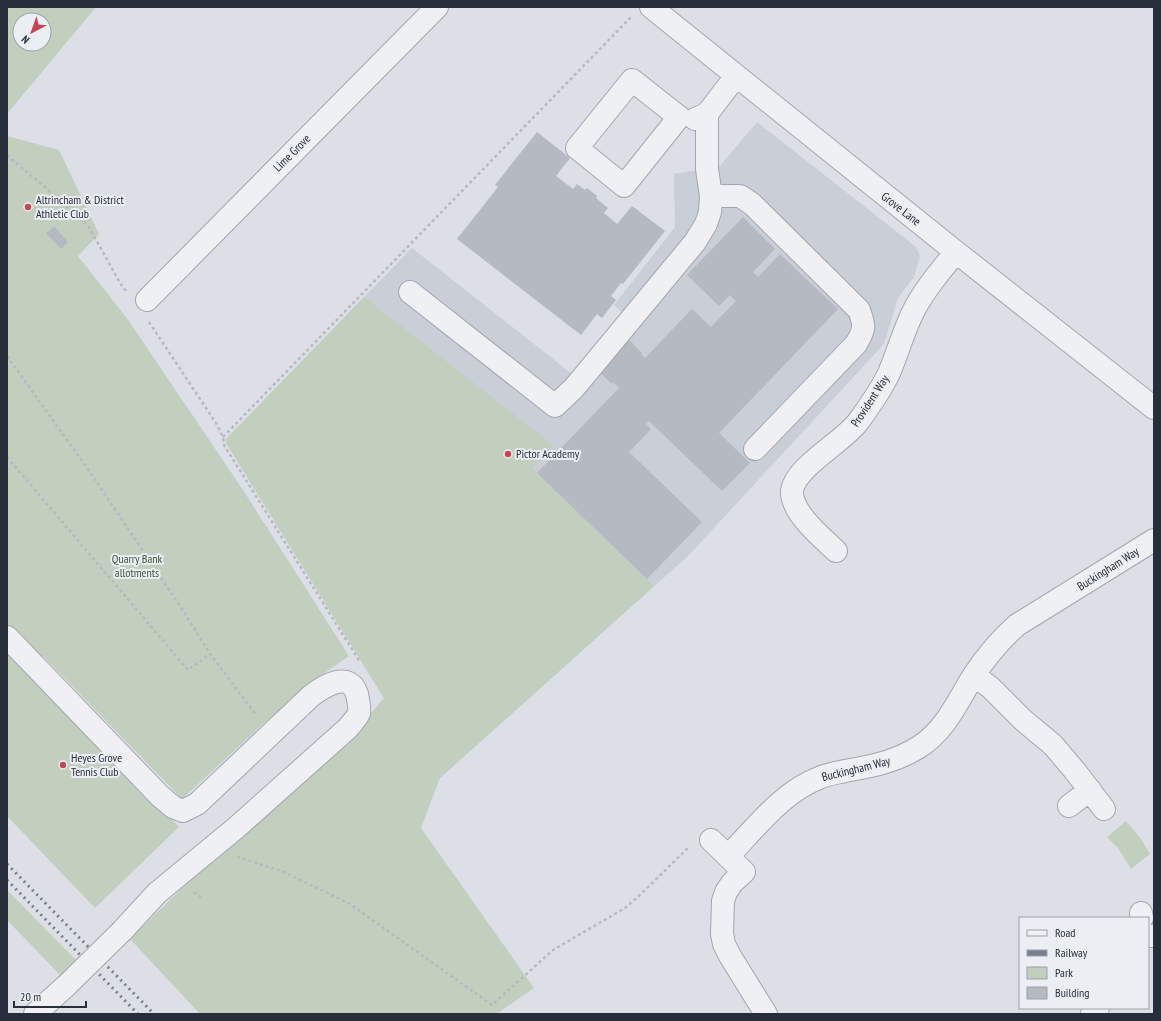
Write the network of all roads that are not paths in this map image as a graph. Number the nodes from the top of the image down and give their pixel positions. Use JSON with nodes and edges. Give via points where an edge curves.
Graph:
{"nodes":[{"id":1,"x":437,"y":7,"type":"edge"},
{"id":2,"x":643,"y":11,"type":"edge"},
{"id":3,"x":736,"y":76,"type":"junction"},
{"id":4,"x":707,"y":114,"type":"junction"},
{"id":5,"x":679,"y":117,"type":"junction"},
{"id":6,"x":711,"y":196,"type":"junction"},
{"id":7,"x":956,"y":252,"type":"junction"},
{"id":8,"x":410,"y":292,"type":"dead end"},
{"id":9,"x":141,"y":305,"type":"road end"},
{"id":10,"x":1154,"y":408,"type":"edge"},
{"id":11,"x":755,"y":449,"type":"dead end"},
{"id":12,"x":1154,"y":540,"type":"edge"},
{"id":13,"x":836,"y":551,"type":"dead end"},
{"id":14,"x":7,"y":637,"type":"edge"},
{"id":15,"x":974,"y":675,"type":"junction"},
{"id":16,"x":1090,"y":790,"type":"junction"},
{"id":17,"x":1069,"y":806,"type":"dead end"},
{"id":18,"x":1104,"y":809,"type":"dead end"},
{"id":19,"x":711,"y":840,"type":"road end"},
{"id":20,"x":728,"y":856,"type":"junction"},
{"id":21,"x":35,"y":1014,"type":"edge"},
{"id":22,"x":766,"y":1014,"type":"edge"}],
"edges":[{"from":1,"to":9,"type":"street","name":"Lime Grove"},
{"from":2,"to":3,"type":"street","name":"Grove Lane"},
{"from":3,"to":4,"type":"street"},
{"from":3,"to":7,"type":"street","name":"Grove Lane"},
{"from":4,"to":5,"type":"street","via":[[685,122]]},
{"from":4,"to":6,"type":"street","via":[[707,169]]},
{"from":5,"to":5,"type":"street","via":[[624,186],[578,148],[632,80]]},
{"from":6,"to":8,"type":"street","via":[[706,224],[695,242],[574,388],[555,406]]},
{"from":6,"to":11,"type":"street","via":[[740,196],[752,204],[859,310],[864,322],[863,333],[856,344]]},
{"from":7,"to":10,"type":"street","name":"Grove Lane"},
{"from":7,"to":13,"type":"street","name":"Provident Way","via":[[923,293],[889,373],[858,422],[806,468],[794,483],[795,507],[825,528]]},
{"from":12,"to":15,"type":"street","name":"Buckingham Way","via":[[1017,625],[998,642]]},
{"from":14,"to":21,"type":"street","bridge":true,"via":[[160,796],[183,812],[197,804],[311,696],[330,684],[350,684],[359,704],[358,714],[348,728],[157,893],[67,986]]},
{"from":15,"to":16,"type":"street","via":[[1053,745]]},
{"from":15,"to":20,"type":"street","name":"Buckingham Way","via":[[941,727],[920,746],[887,762],[821,777],[803,784],[788,795]]},
{"from":16,"to":17,"type":"street"},
{"from":16,"to":18,"type":"street"},
{"from":19,"to":20,"type":"street"},
{"from":20,"to":22,"type":"street","via":[[744,872],[732,883],[723,901],[724,944]]}]}
